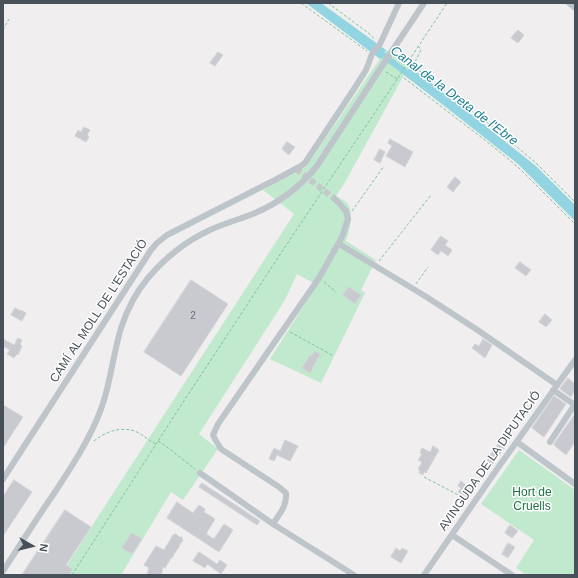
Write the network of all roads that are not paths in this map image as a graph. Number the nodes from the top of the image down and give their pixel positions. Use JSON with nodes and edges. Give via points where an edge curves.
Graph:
{"nodes":[{"id":1,"x":399,"y":3,"type":"edge"},
{"id":2,"x":424,"y":3,"type":"edge"},
{"id":3,"x":569,"y":3,"type":"edge"},
{"id":4,"x":575,"y":8,"type":"edge"},
{"id":5,"x":335,"y":199,"type":"tunnel mouth"},
{"id":6,"x":338,"y":244,"type":"junction"},
{"id":7,"x":575,"y":360,"type":"edge"},
{"id":8,"x":555,"y":388,"type":"junction"},
{"id":9,"x":575,"y":404,"type":"edge"},
{"id":10,"x":517,"y":442,"type":"junction"},
{"id":11,"x":550,"y":442,"type":"dead end"},
{"id":12,"x":200,"y":473,"type":"road end"},
{"id":13,"x":3,"y":479,"type":"edge"},
{"id":14,"x":574,"y":480,"type":"edge"},
{"id":15,"x":273,"y":524,"type":"junction"},
{"id":16,"x":452,"y":535,"type":"junction"},
{"id":17,"x":3,"y":571,"type":"edge"},
{"id":18,"x":354,"y":575,"type":"edge"},
{"id":19,"x":424,"y":575,"type":"edge"},
{"id":20,"x":512,"y":575,"type":"edge"}],
"edges":[{"from":1,"to":13,"type":"street","name":"CAMÍ AL MOLL DE L'ESTACIÓ","via":[[366,70],[305,163],[157,243]]},
{"from":2,"to":17,"type":"street","bridge":true,"via":[[307,179],[271,206],[194,238],[162,262],[139,290],[124,322],[105,401],[97,420],[72,465]]},
{"from":3,"to":4,"type":"street"},
{"from":5,"to":6,"type":"street","via":[[346,211],[348,219]]},
{"from":6,"to":8,"type":"street","via":[[476,329]]},
{"from":6,"to":15,"type":"street","via":[[319,278],[218,424],[213,435],[221,449],[286,493],[285,506]]},
{"from":7,"to":8,"type":"street","name":"AVINGUDA DE LA DIPUTACIÓ"},
{"from":8,"to":9,"type":"street"},
{"from":8,"to":10,"type":"street","name":"AVINGUDA DE LA DIPUTACIÓ"},
{"from":9,"to":11,"type":"street"},
{"from":10,"to":14,"type":"street"},
{"from":10,"to":16,"type":"street","name":"AVINGUDA DE LA DIPUTACIÓ"},
{"from":12,"to":15,"type":"street"},
{"from":15,"to":18,"type":"street"},
{"from":16,"to":19,"type":"street","name":"AVINGUDA DE LA DIPUTACIÓ"},
{"from":16,"to":20,"type":"street"}]}
